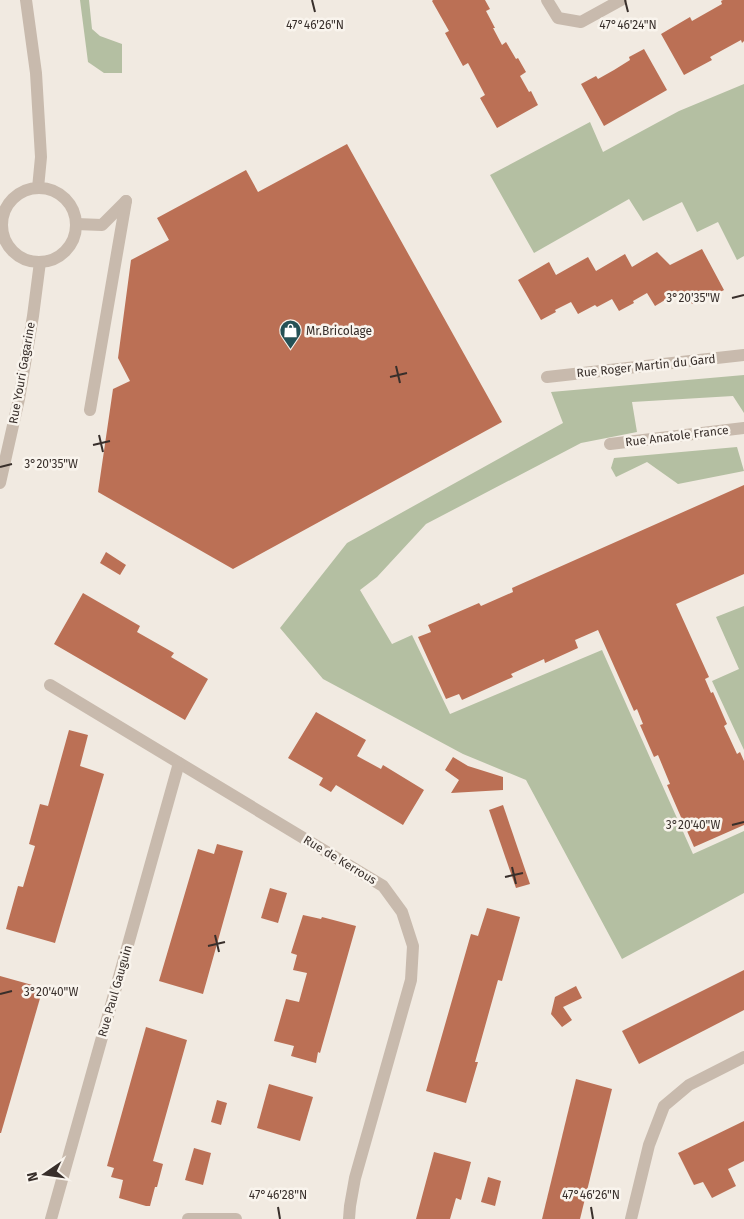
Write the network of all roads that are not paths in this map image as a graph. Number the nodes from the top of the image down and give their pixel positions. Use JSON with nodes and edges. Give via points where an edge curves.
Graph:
{"nodes":[{"id":1,"x":26,"y":0,"type":"edge"},
{"id":2,"x":547,"y":0,"type":"edge"},
{"id":3,"x":621,"y":0,"type":"edge"},
{"id":4,"x":38,"y":188,"type":"junction"},
{"id":5,"x":76,"y":224,"type":"junction"},
{"id":6,"x":40,"y":262,"type":"junction"},
{"id":7,"x":744,"y":355,"type":"edge"},
{"id":8,"x":547,"y":377,"type":"dead end"},
{"id":9,"x":90,"y":410,"type":"dead end"},
{"id":10,"x":744,"y":428,"type":"edge"},
{"id":11,"x":610,"y":444,"type":"dead end"},
{"id":12,"x":0,"y":483,"type":"edge"},
{"id":13,"x":50,"y":685,"type":"dead end"},
{"id":14,"x":179,"y":763,"type":"junction"},
{"id":15,"x":744,"y":1057,"type":"edge"},
{"id":16,"x":51,"y":1219,"type":"edge"},
{"id":17,"x":188,"y":1219,"type":"edge"},
{"id":18,"x":236,"y":1219,"type":"edge"},
{"id":19,"x":349,"y":1219,"type":"edge"},
{"id":20,"x":632,"y":1219,"type":"edge"}],
"edges":[{"from":1,"to":4,"type":"street","via":[[36,73],[41,157]]},
{"from":2,"to":3,"type":"street","via":[[558,18],[581,22]]},
{"from":4,"to":5,"type":"street","via":[[63,197]]},
{"from":4,"to":6,"type":"street","via":[[12,199],[2,222],[10,249],[24,259]]},
{"from":5,"to":6,"type":"street","via":[[69,246],[51,260]]},
{"from":5,"to":9,"type":"street","via":[[102,225],[126,201]]},
{"from":6,"to":12,"type":"street","name":"Rue Youri Gagarine","via":[[19,399]]},
{"from":7,"to":8,"type":"street","name":"Rue Roger Martin du Gard"},
{"from":10,"to":11,"type":"street","name":"Rue Anatole France"},
{"from":13,"to":14,"type":"street","name":"Rue de Kerrous"},
{"from":14,"to":16,"type":"street","name":"Rue Paul Gauguin"},
{"from":14,"to":19,"type":"street","name":"Rue de Kerrous","via":[[384,886],[402,912],[412,946],[411,980],[355,1178]]},
{"from":15,"to":20,"type":"street","via":[[689,1085],[664,1106],[649,1145]]},
{"from":17,"to":18,"type":"street"}]}
